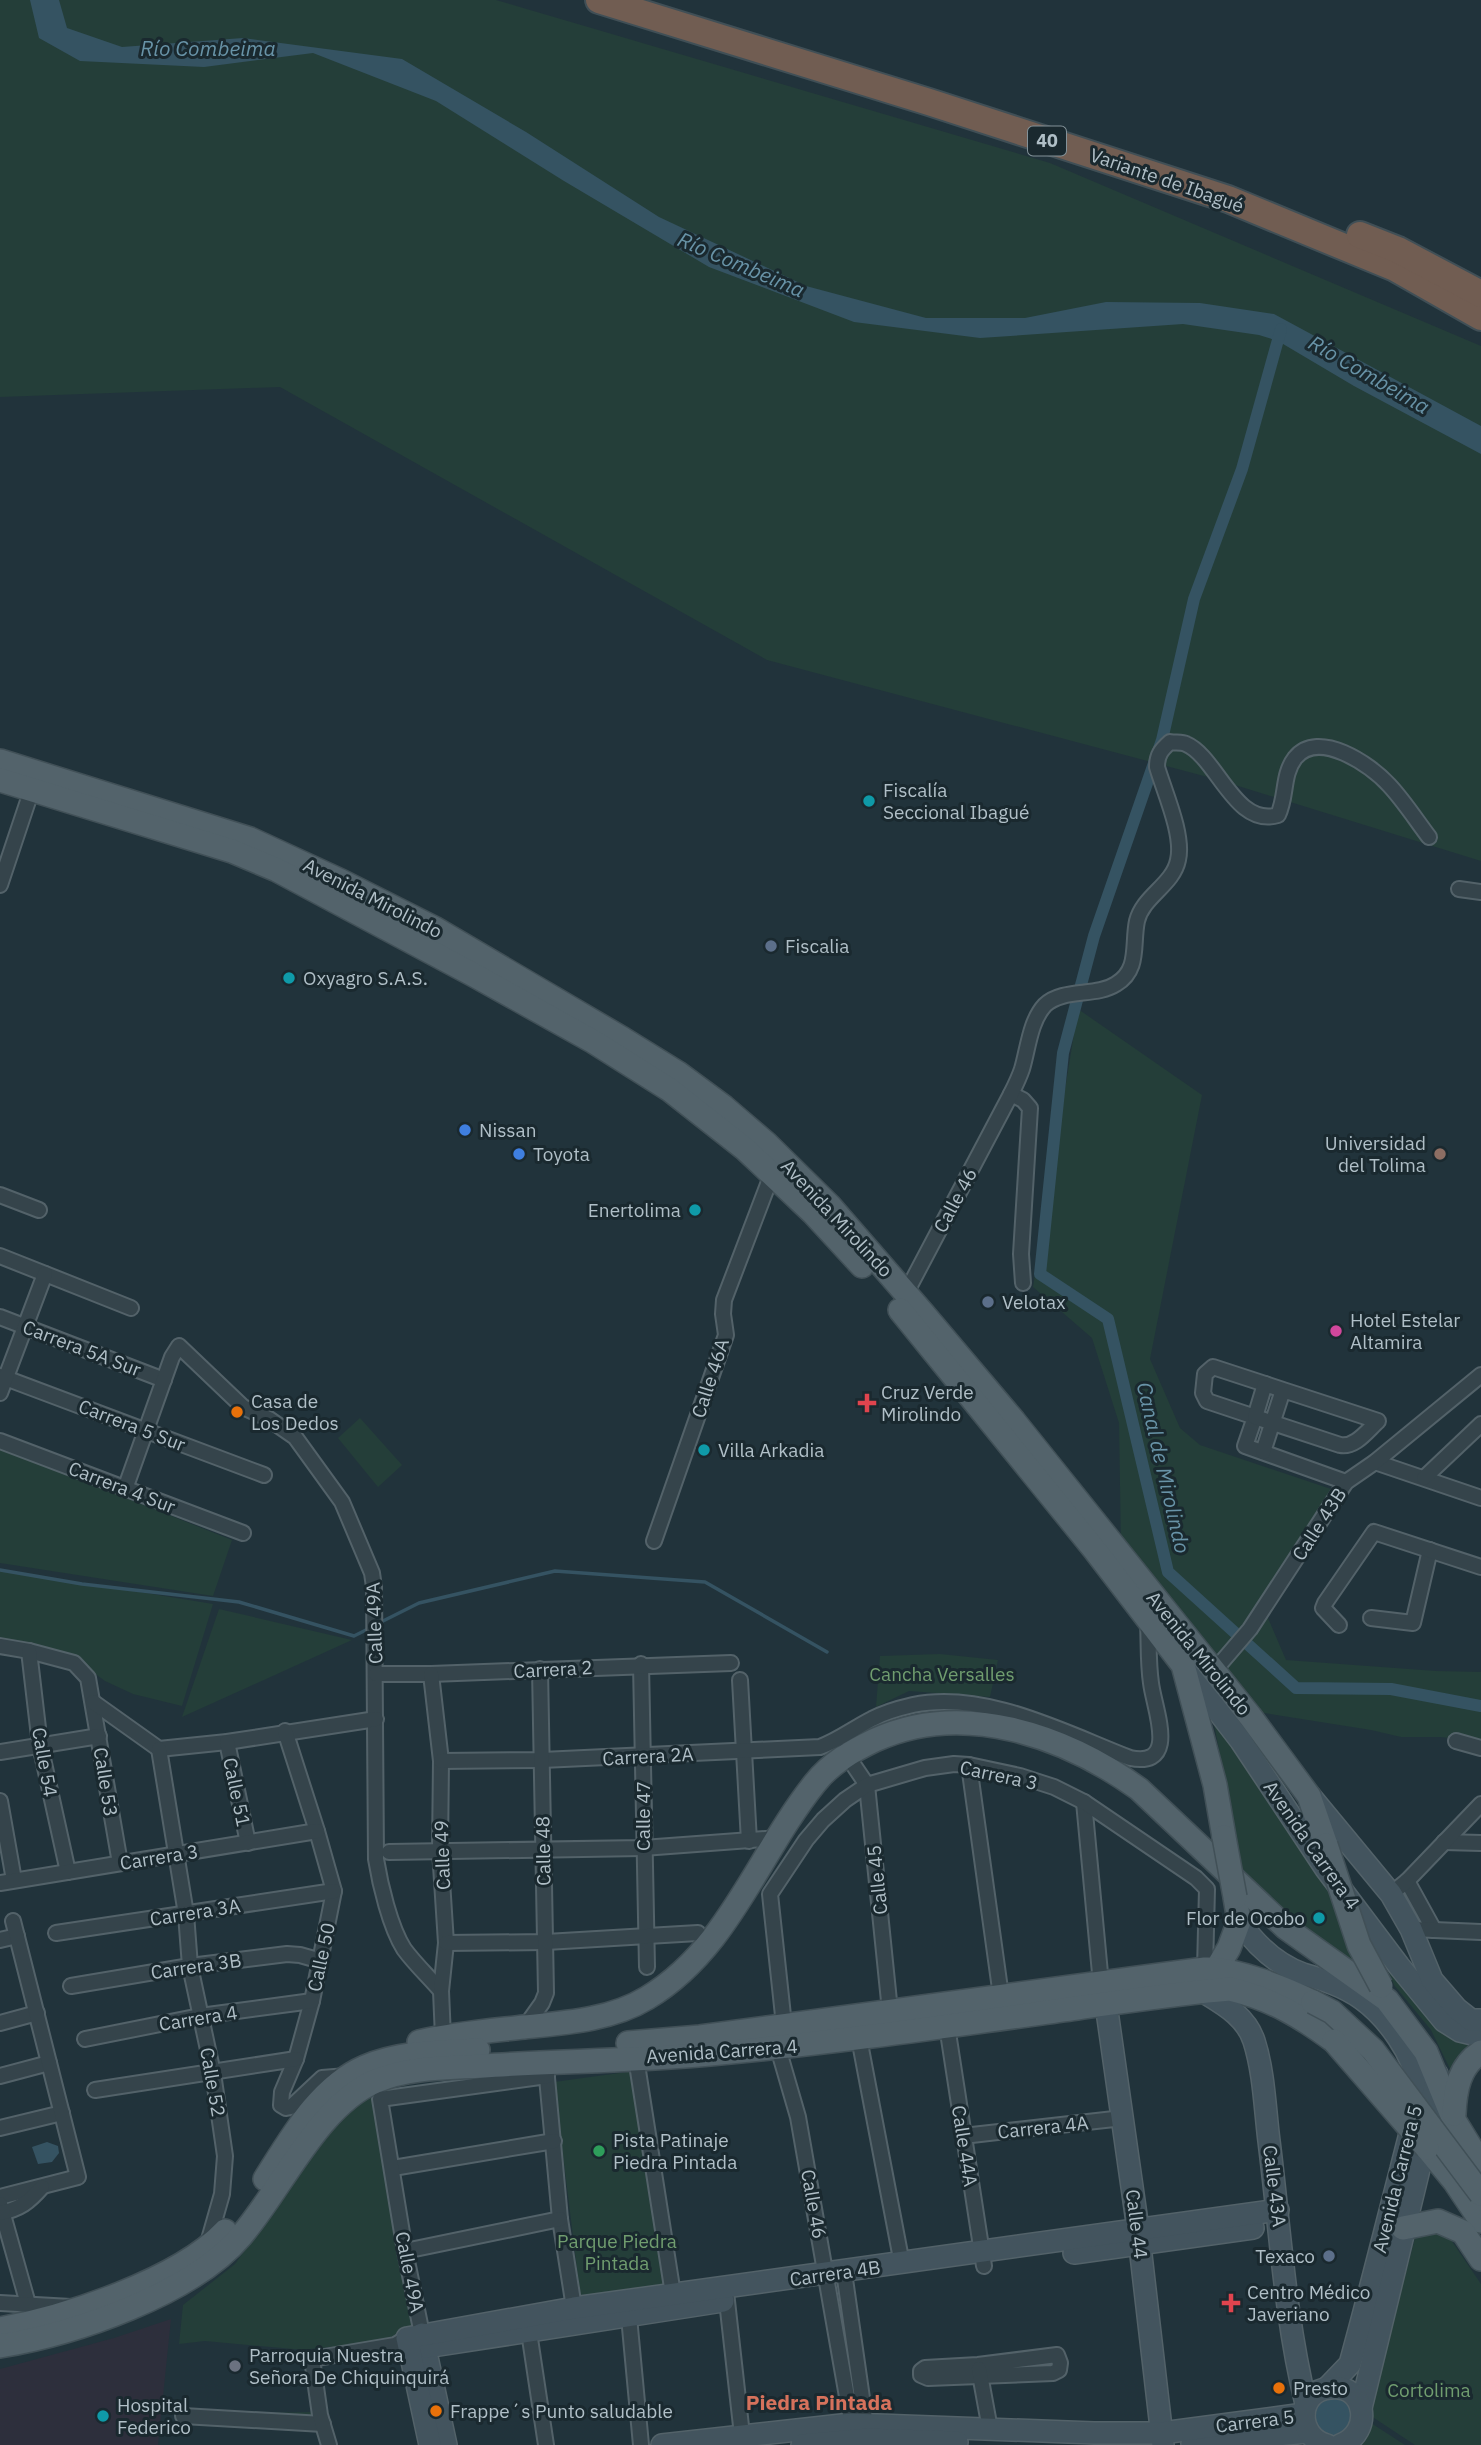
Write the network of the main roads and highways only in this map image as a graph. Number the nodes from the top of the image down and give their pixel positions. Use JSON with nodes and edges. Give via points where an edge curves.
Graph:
{"nodes":[{"id":1,"x":599,"y":0,"type":"edge"},
{"id":2,"x":652,"y":0,"type":"edge"},
{"id":3,"x":1481,"y":295,"type":"edge"},
{"id":4,"x":1481,"y":317,"type":"edge"},
{"id":5,"x":0,"y":761,"type":"edge"},
{"id":6,"x":0,"y":780,"type":"edge"},
{"id":7,"x":35,"y":781,"type":"junction"},
{"id":8,"x":900,"y":1298,"type":"junction"},
{"id":9,"x":1208,"y":1976,"type":"junction"},
{"id":10,"x":1384,"y":1993,"type":"junction"},
{"id":11,"x":1104,"y":1994,"type":"junction"},
{"id":12,"x":1481,"y":2052,"type":"edge"},
{"id":13,"x":441,"y":2053,"type":"junction"},
{"id":14,"x":1454,"y":2120,"type":"junction"},
{"id":15,"x":1481,"y":2164,"type":"edge"},
{"id":16,"x":1481,"y":2194,"type":"edge"},
{"id":17,"x":1481,"y":2221,"type":"edge"},
{"id":18,"x":1403,"y":2228,"type":"road end"},
{"id":19,"x":1481,"y":2259,"type":"edge"},
{"id":20,"x":180,"y":2275,"type":"junction"},
{"id":21,"x":0,"y":2329,"type":"edge"},
{"id":22,"x":0,"y":2346,"type":"edge"}],
"edges":[{"from":1,"to":4,"type":"highway","name":"Variante de Ibagué","number":"40","via":[[1228,199],[1395,268]]},
{"from":2,"to":3,"type":"highway","name":"Variante de Ibagué","number":"40","via":[[1241,190],[1398,250]]},
{"from":5,"to":7,"type":"main road","name":"Avenida Mirolindo"},
{"from":6,"to":7,"type":"main road","name":"Avenida Mirolindo"},
{"from":7,"to":8,"type":"main road","name":"Avenida Mirolindo","via":[[277,870],[630,1063],[745,1149]]},
{"from":7,"to":8,"type":"main road","name":"Avenida Mirolindo","via":[[250,839],[289,855],[433,929],[623,1039],[678,1073],[766,1143],[830,1206]]},
{"from":8,"to":9,"type":"main road","name":"Avenida Mirolindo","bridge":true,"via":[[1183,1665],[1215,1785],[1239,1921],[1229,1948]]},
{"from":8,"to":10,"type":"main road","name":"Avenida Mirolindo","bridge":true,"via":[[956,1353],[1214,1671],[1309,1796],[1359,1945]]},
{"from":9,"to":11,"type":"main road","name":"Avenida Carrera 4"},
{"from":9,"to":16,"type":"main road","name":"Avenida Carrera 4","bridge":true,"via":[[1292,1992],[1332,2012],[1373,2050]]},
{"from":9,"to":17,"type":"main road","name":"Avenida Carrera 4","bridge":true,"via":[[1290,2011],[1334,2040],[1455,2182]]},
{"from":10,"to":13,"type":"main road","via":[[1286,1928],[1139,1788],[1119,1775],[1009,1727],[964,1722],[922,1725],[841,1748],[718,1933],[695,1961],[646,1999],[613,2013],[521,2027]]},
{"from":10,"to":14,"type":"main road","via":[[1426,2052]]},
{"from":11,"to":13,"type":"main road","name":"Avenida Carrera 4","via":[[1000,1996],[636,2043]]},
{"from":11,"to":13,"type":"main road","name":"Avenida Carrera 4","via":[[947,2026],[704,2055],[636,2057],[546,2069]]},
{"from":12,"to":14,"type":"main road","via":[[1467,2064],[1455,2089]]},
{"from":13,"to":20,"type":"main road","name":"Avenida Carrera 4","via":[[356,2091],[335,2109],[239,2239],[211,2265]]},
{"from":13,"to":20,"type":"main road","name":"Avenida Carrera 4","via":[[383,2061],[348,2076],[320,2100],[244,2208]]},
{"from":14,"to":15,"type":"main road"},
{"from":18,"to":19,"type":"main road","via":[[1438,2221],[1463,2232]]},
{"from":20,"to":21,"type":"main road","via":[[54,2317]]},
{"from":20,"to":22,"type":"main road","via":[[157,2296],[88,2323]]}]}
